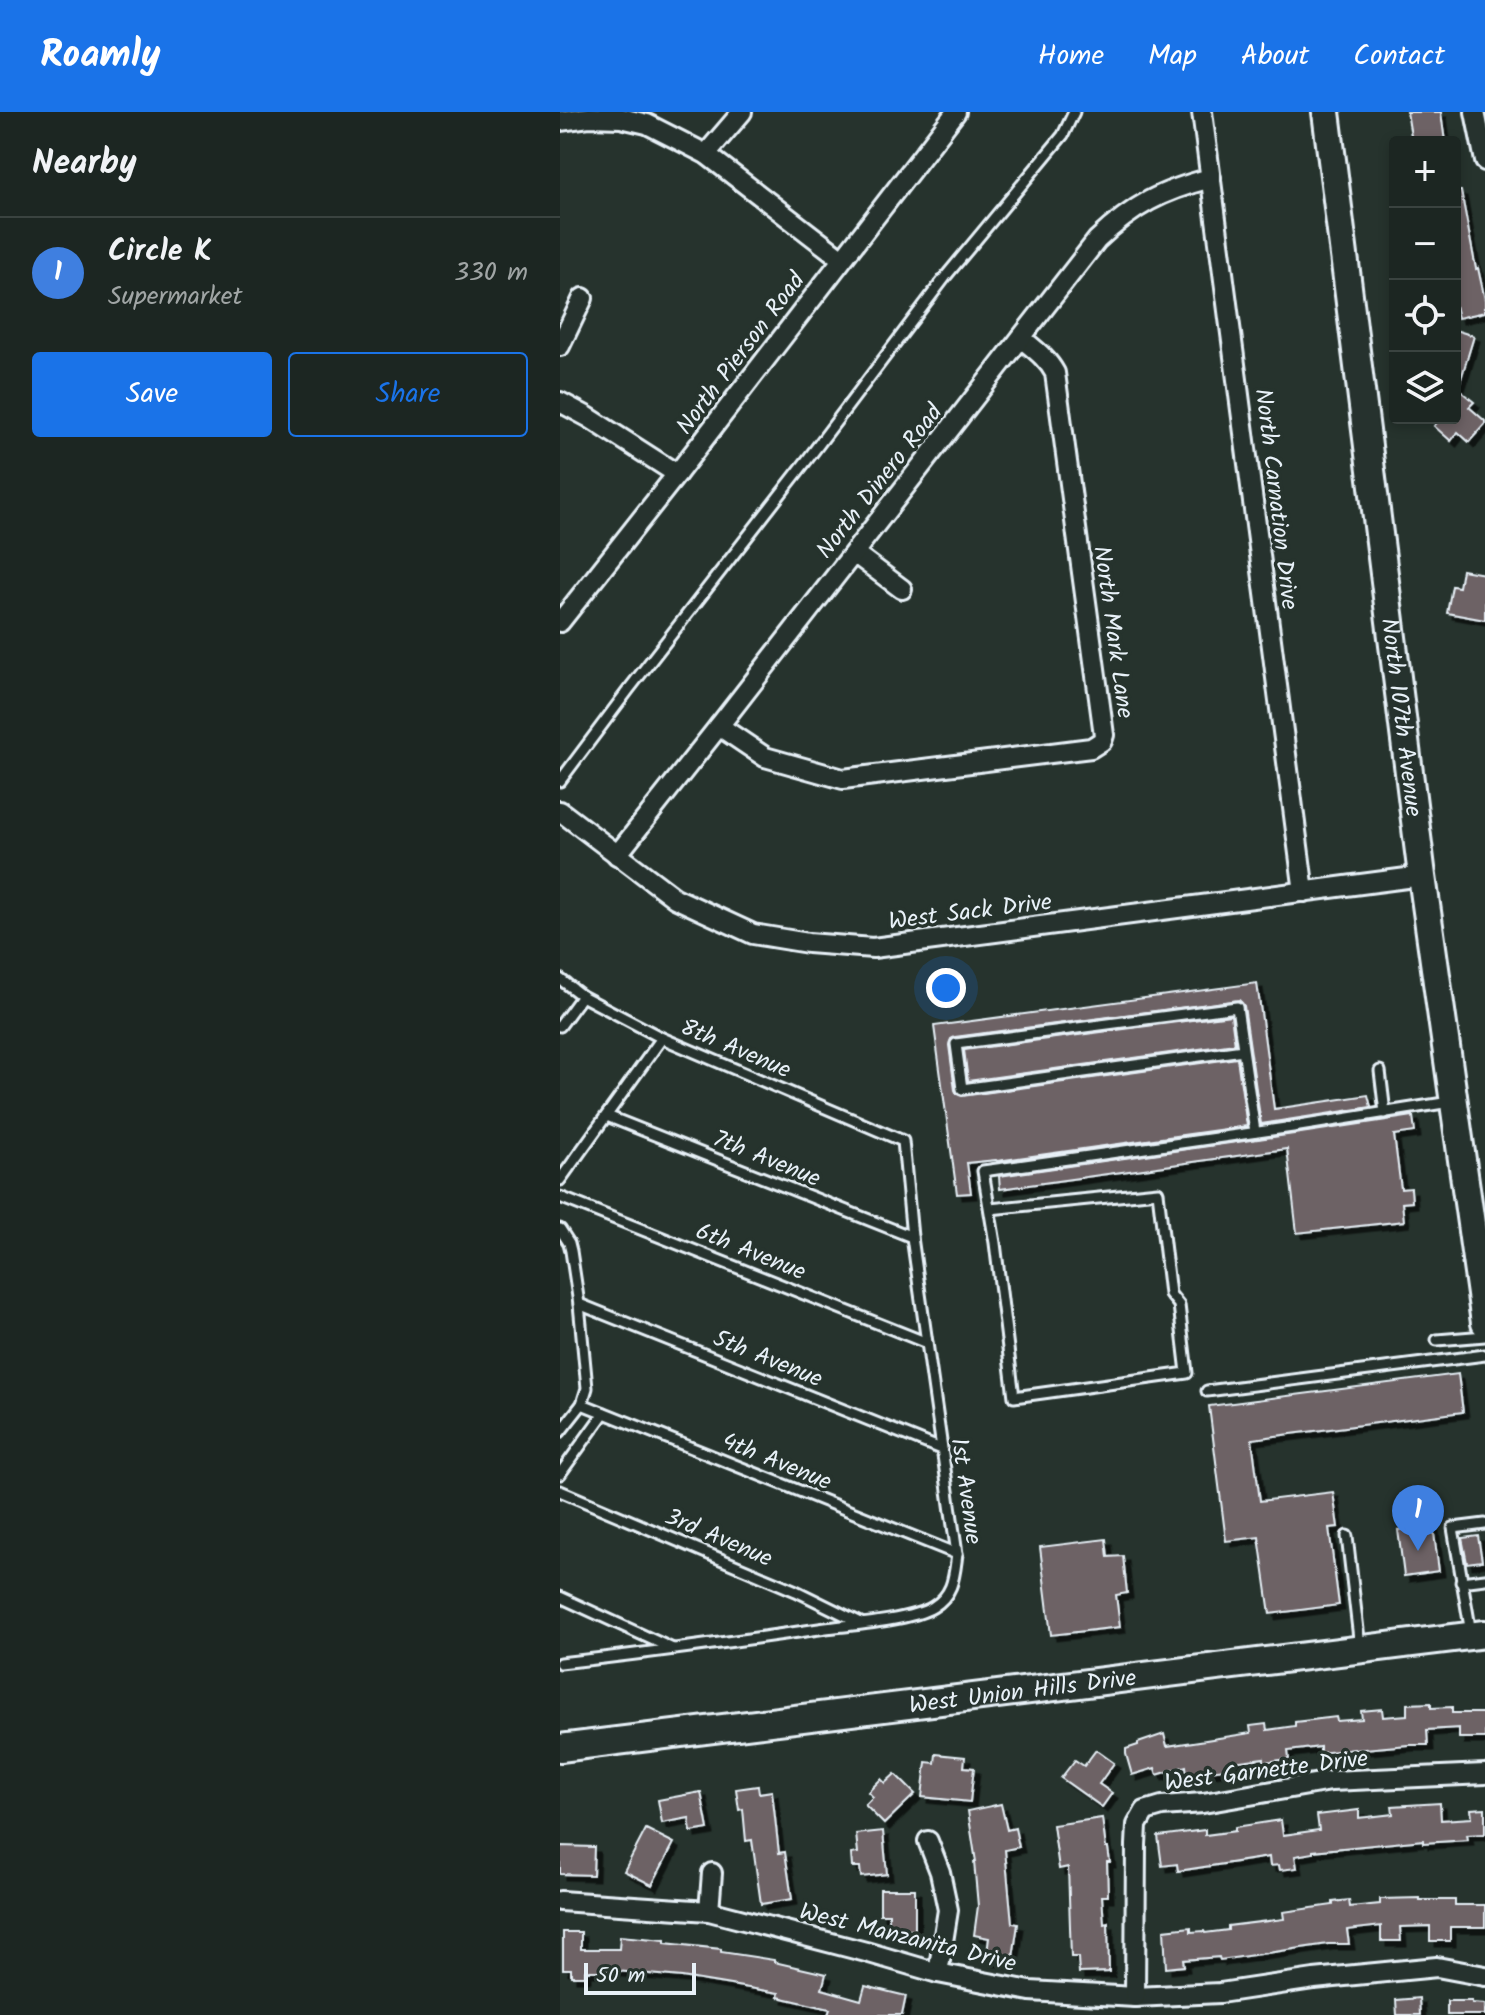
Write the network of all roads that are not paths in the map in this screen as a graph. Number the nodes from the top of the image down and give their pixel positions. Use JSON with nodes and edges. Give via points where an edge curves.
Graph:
{"nodes":[{"id":1,"x":742,"y":112,"type":"edge"},
{"id":2,"x":956,"y":112,"type":"edge"},
{"id":3,"x":1074,"y":112,"type":"edge"},
{"id":4,"x":1202,"y":112,"type":"edge"},
{"id":5,"x":1326,"y":112,"type":"edge"},
{"id":6,"x":1475,"y":112,"type":"edge"},
{"id":7,"x":560,"y":121,"type":"edge"},
{"id":8,"x":706,"y":154,"type":"junction"},
{"id":9,"x":1485,"y":161,"type":"edge"},
{"id":10,"x":1211,"y":178,"type":"junction"},
{"id":11,"x":842,"y":259,"type":"junction"},
{"id":12,"x":583,"y":298,"type":"dead end"},
{"id":13,"x":1021,"y":338,"type":"junction"},
{"id":14,"x":560,"y":346,"type":"edge"},
{"id":15,"x":560,"y":402,"type":"edge"},
{"id":16,"x":677,"y":474,"type":"junction"},
{"id":17,"x":854,"y":553,"type":"junction"},
{"id":18,"x":902,"y":589,"type":"dead end"},
{"id":19,"x":560,"y":622,"type":"edge"},
{"id":20,"x":719,"y":726,"type":"junction"},
{"id":21,"x":560,"y":781,"type":"edge"},
{"id":22,"x":560,"y":811,"type":"edge"},
{"id":23,"x":617,"y":855,"type":"junction"},
{"id":24,"x":1422,"y":876,"type":"junction"},
{"id":25,"x":1304,"y":892,"type":"junction"},
{"id":26,"x":560,"y":979,"type":"edge"},
{"id":27,"x":582,"y":996,"type":"junction"},
{"id":28,"x":560,"y":1026,"type":"edge"},
{"id":29,"x":662,"y":1038,"type":"junction"},
{"id":30,"x":1243,"y":1050,"type":"junction"},
{"id":31,"x":1380,"y":1071,"type":"dead end"},
{"id":32,"x":1454,"y":1102,"type":"junction"},
{"id":33,"x":1385,"y":1113,"type":"junction"},
{"id":34,"x":607,"y":1116,"type":"junction"},
{"id":35,"x":1255,"y":1132,"type":"junction"},
{"id":36,"x":903,"y":1141,"type":"joint"},
{"id":37,"x":560,"y":1180,"type":"edge"},
{"id":38,"x":560,"y":1197,"type":"edge"},
{"id":39,"x":990,"y":1209,"type":"junction"},
{"id":40,"x":560,"y":1229,"type":"edge"},
{"id":41,"x":912,"y":1237,"type":"junction"},
{"id":42,"x":579,"y":1304,"type":"junction"},
{"id":43,"x":1485,"y":1323,"type":"edge"},
{"id":44,"x":1485,"y":1336,"type":"edge"},
{"id":45,"x":1437,"y":1340,"type":"dead end"},
{"id":46,"x":927,"y":1343,"type":"junction"},
{"id":47,"x":1485,"y":1355,"type":"edge"},
{"id":48,"x":1207,"y":1391,"type":"dead end"},
{"id":49,"x":582,"y":1404,"type":"junction"},
{"id":50,"x":604,"y":1413,"type":"junction"},
{"id":51,"x":560,"y":1432,"type":"edge"},
{"id":52,"x":941,"y":1449,"type":"junction"},
{"id":53,"x":560,"y":1474,"type":"edge"},
{"id":54,"x":560,"y":1491,"type":"edge"},
{"id":55,"x":1485,"y":1524,"type":"edge"},
{"id":56,"x":1347,"y":1536,"type":"dead end"},
{"id":57,"x":957,"y":1554,"type":"junction"},
{"id":58,"x":1485,"y":1579,"type":"edge"},
{"id":59,"x":1461,"y":1582,"type":"junction"},
{"id":60,"x":560,"y":1597,"type":"edge"},
{"id":61,"x":861,"y":1623,"type":"junction"},
{"id":62,"x":1478,"y":1635,"type":"edge"},
{"id":63,"x":675,"y":1650,"type":"junction"},
{"id":64,"x":1360,"y":1650,"type":"junction"},
{"id":65,"x":560,"y":1663,"type":"edge"},
{"id":66,"x":560,"y":1748,"type":"edge"},
{"id":67,"x":1485,"y":1774,"type":"edge"},
{"id":68,"x":928,"y":1841,"type":"dead end"},
{"id":69,"x":712,"y":1873,"type":"dead end"},
{"id":70,"x":560,"y":1901,"type":"edge"},
{"id":71,"x":709,"y":1911,"type":"junction"},
{"id":72,"x":938,"y":1973,"type":"junction"},
{"id":73,"x":1485,"y":1976,"type":"edge"},
{"id":74,"x":1135,"y":1997,"type":"junction"}],
"edges":[{"from":1,"to":8,"type":"street"},
{"from":2,"to":11,"type":"street","name":"North Pierson Road"},
{"from":3,"to":21,"type":"lane","via":[[1063,135],[946,276]]},
{"from":4,"to":10,"type":"street","name":"North Carnation Drive"},
{"from":5,"to":24,"type":"main road","name":"North 107th Avenue"},
{"from":6,"to":9,"type":"street"},
{"from":7,"to":8,"type":"street","via":[[621,118],[647,124]]},
{"from":8,"to":11,"type":"street"},
{"from":10,"to":13,"type":"street","name":"North Dinero Road","via":[[1159,195],[1109,228]]},
{"from":10,"to":25,"type":"street","name":"North Carnation Drive"},
{"from":11,"to":16,"type":"street","name":"North Pierson Road"},
{"from":12,"to":14,"type":"street"},
{"from":13,"to":17,"type":"street","name":"North Dinero Road"},
{"from":13,"to":20,"type":"street","name":"North Mark Lane","via":[[1055,373],[1102,741],[1091,748],[843,779],[765,757]]},
{"from":15,"to":16,"type":"street"},
{"from":16,"to":19,"type":"street","name":"North Pierson Road"},
{"from":17,"to":18,"type":"street"},
{"from":17,"to":20,"type":"street","name":"North Dinero Road"},
{"from":20,"to":23,"type":"street","name":"North Dinero Road"},
{"from":22,"to":23,"type":"street","name":"West Sack Drive"},
{"from":23,"to":25,"type":"street","name":"West Sack Drive","via":[[675,898],[753,934],[873,948]]},
{"from":24,"to":25,"type":"street","name":"West Sack Drive"},
{"from":24,"to":32,"type":"main road","name":"North 107th Avenue"},
{"from":26,"to":27,"type":"lane","name":"8th Avenue"},
{"from":27,"to":28,"type":"lane"},
{"from":27,"to":29,"type":"lane","name":"8th Avenue"},
{"from":29,"to":34,"type":"lane"},
{"from":29,"to":36,"type":"lane","name":"8th Avenue"},
{"from":30,"to":30,"type":"lane","via":[[1237,1007],[956,1044],[962,1089]]},
{"from":30,"to":35,"type":"lane"},
{"from":31,"to":33,"type":"lane"},
{"from":32,"to":33,"type":"lane"},
{"from":32,"to":43,"type":"main road","name":"North 107th Avenue"},
{"from":33,"to":35,"type":"lane"},
{"from":34,"to":37,"type":"lane"},
{"from":34,"to":41,"type":"lane","name":"7th Avenue"},
{"from":35,"to":39,"type":"lane","via":[[983,1171]]},
{"from":36,"to":41,"type":"lane","name":"1st Avenue"},
{"from":38,"to":46,"type":"lane","name":"6th Avenue"},
{"from":39,"to":39,"type":"lane","via":[[1014,1397],[1187,1373],[1179,1305],[1170,1294],[1158,1192]]},
{"from":40,"to":42,"type":"lane","via":[[569,1243]]},
{"from":41,"to":46,"type":"lane","name":"1st Avenue"},
{"from":42,"to":49,"type":"lane","via":[[587,1388]]},
{"from":42,"to":52,"type":"lane","name":"5th Avenue"},
{"from":44,"to":45,"type":"lane"},
{"from":46,"to":52,"type":"lane","name":"1st Avenue"},
{"from":47,"to":48,"type":"lane"},
{"from":49,"to":50,"type":"lane","name":"4th Avenue"},
{"from":49,"to":51,"type":"lane"},
{"from":50,"to":53,"type":"lane"},
{"from":50,"to":57,"type":"lane","name":"4th Avenue"},
{"from":52,"to":57,"type":"lane","name":"1st Avenue"},
{"from":54,"to":61,"type":"lane","name":"3rd Avenue"},
{"from":55,"to":59,"type":"lane","via":[[1453,1528]]},
{"from":56,"to":64,"type":"lane"},
{"from":57,"to":61,"type":"lane","name":"1st Avenue","via":[[953,1586],[933,1607]]},
{"from":58,"to":59,"type":"lane"},
{"from":59,"to":62,"type":"lane"},
{"from":60,"to":63,"type":"lane"},
{"from":61,"to":63,"type":"lane","name":"1st Avenue"},
{"from":62,"to":64,"type":"main road","name":"West Union Hills Drive"},
{"from":63,"to":65,"type":"lane","name":"1st Avenue"},
{"from":64,"to":66,"type":"main road","name":"West Union Hills Drive"},
{"from":67,"to":74,"type":"street","name":"West Garnette Drive","via":[[1331,1781],[1145,1811],[1137,1825]]},
{"from":68,"to":72,"type":"street","via":[[948,1910]]},
{"from":69,"to":71,"type":"street"},
{"from":70,"to":71,"type":"street","name":"West Manzanita Drive"},
{"from":71,"to":72,"type":"street","name":"West Manzanita Drive"},
{"from":72,"to":74,"type":"street","name":"West Manzanita Drive","via":[[1030,1991]]},
{"from":73,"to":74,"type":"street","name":"West Manzanita Drive","via":[[1437,1967],[1220,1993]]}]}
